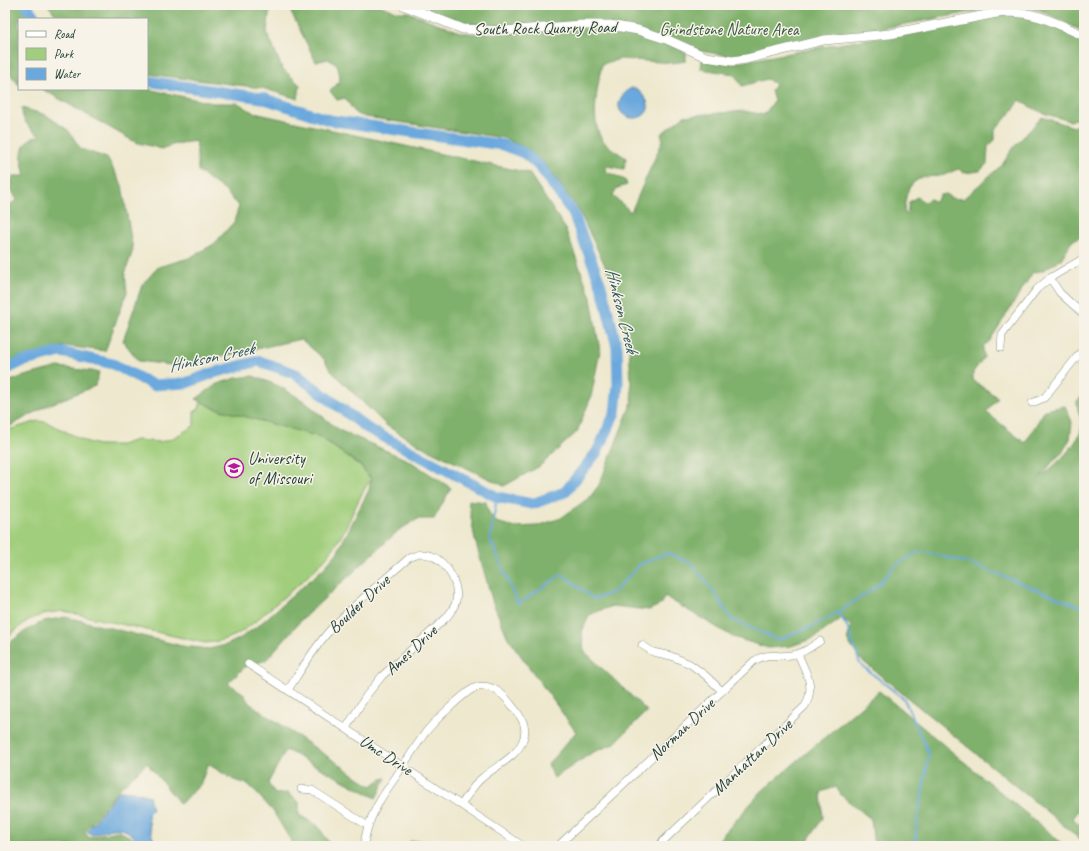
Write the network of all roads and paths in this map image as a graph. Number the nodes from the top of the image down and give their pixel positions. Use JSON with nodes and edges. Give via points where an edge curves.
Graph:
{"nodes":[{"id":1,"x":403,"y":5,"type":"edge"},
{"id":2,"x":1084,"y":36,"type":"edge"},
{"id":3,"x":1084,"y":258,"type":"edge"},
{"id":4,"x":1050,"y":278,"type":"junction"},
{"id":5,"x":1084,"y":315,"type":"edge"},
{"id":6,"x":1001,"y":348,"type":"dead end"},
{"id":7,"x":1084,"y":348,"type":"edge"},
{"id":8,"x":1032,"y":403,"type":"dead end"},
{"id":9,"x":447,"y":567,"type":"joint"},
{"id":10,"x":820,"y":641,"type":"dead end"},
{"id":11,"x":642,"y":645,"type":"dead end"},
{"id":12,"x":798,"y":654,"type":"junction"},
{"id":13,"x":248,"y":664,"type":"dead end"},
{"id":14,"x":288,"y":690,"type":"junction"},
{"id":15,"x":722,"y":691,"type":"junction"},
{"id":16,"x":346,"y":728,"type":"junction"},
{"id":17,"x":403,"y":766,"type":"junction"},
{"id":18,"x":301,"y":789,"type":"dead end"},
{"id":19,"x":461,"y":805,"type":"junction"},
{"id":20,"x":368,"y":826,"type":"junction"},
{"id":21,"x":364,"y":846,"type":"edge"},
{"id":22,"x":523,"y":846,"type":"edge"},
{"id":23,"x":558,"y":846,"type":"edge"},
{"id":24,"x":658,"y":846,"type":"edge"}],
"edges":[{"from":1,"to":2,"type":"street","name":"South Rock Quarry Road","via":[[469,30],[502,31],[610,25],[666,39],[706,57],[732,61],[824,40],[890,34],[1010,11],[1039,16]]},
{"from":3,"to":4,"type":"street"},
{"from":4,"to":5,"type":"street","via":[[1060,293]]},
{"from":4,"to":6,"type":"street","via":[[1037,289],[1002,335]]},
{"from":7,"to":8,"type":"street","via":[[1044,398]]},
{"from":9,"to":14,"type":"street","name":"Boulder Drive","via":[[430,555],[420,554],[409,558],[330,630]]},
{"from":9,"to":16,"type":"street","name":"Ames Drive","via":[[455,586],[456,599],[453,609],[382,676]]},
{"from":10,"to":12,"type":"street","name":"Norman Drive"},
{"from":11,"to":15,"type":"street","via":[[653,652],[690,664]]},
{"from":12,"to":15,"type":"street","name":"Norman Drive","via":[[762,656]]},
{"from":12,"to":24,"type":"street","name":"Manhattan Drive","via":[[811,690],[806,706]]},
{"from":13,"to":14,"type":"street","name":"Umc Drive"},
{"from":14,"to":16,"type":"street","name":"Umc Drive"},
{"from":15,"to":23,"type":"street","name":"Norman Drive"},
{"from":16,"to":17,"type":"street","name":"Umc Drive"},
{"from":17,"to":19,"type":"street","name":"Umc Drive"},
{"from":17,"to":19,"type":"street","via":[[426,732],[467,692],[475,687],[484,686],[501,693],[524,722],[523,740],[514,754],[482,777]]},
{"from":17,"to":20,"type":"street","via":[[377,805]]},
{"from":18,"to":20,"type":"street","via":[[312,790]]},
{"from":19,"to":22,"type":"street","name":"Umc Drive"},
{"from":20,"to":21,"type":"street"}]}
